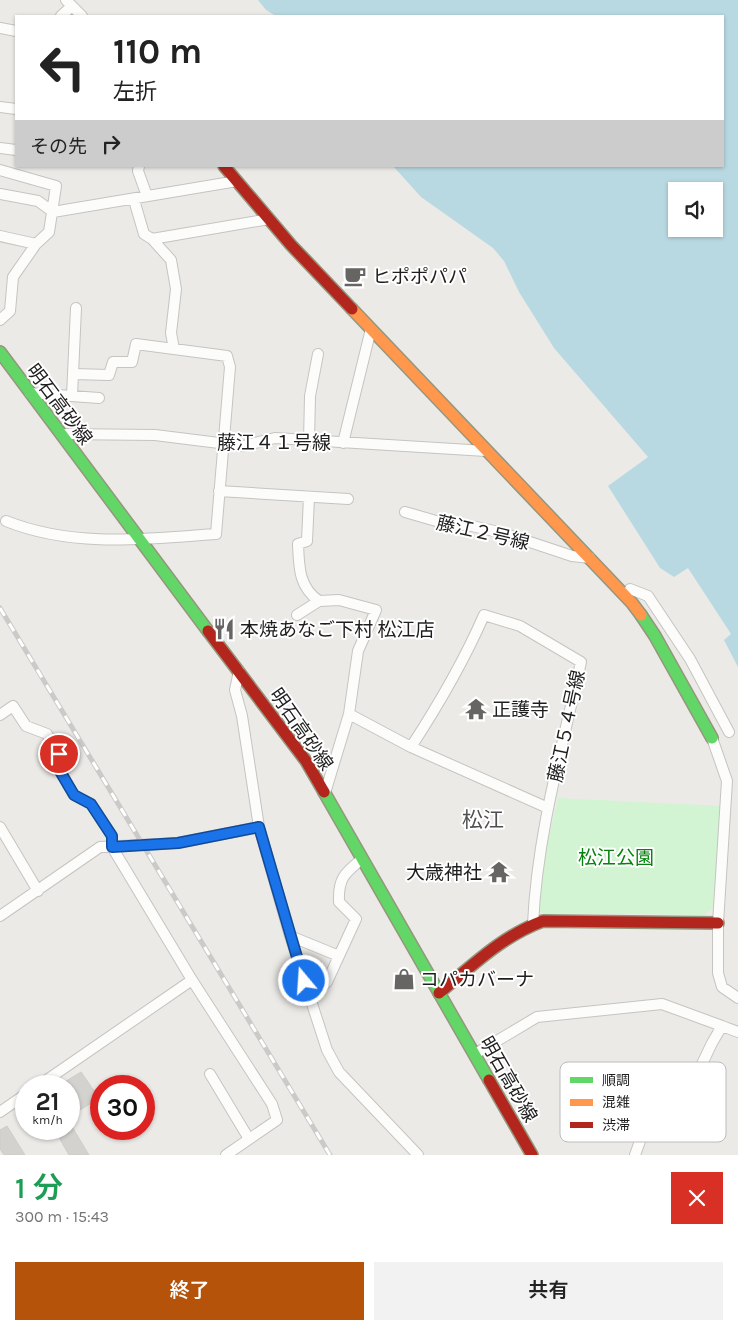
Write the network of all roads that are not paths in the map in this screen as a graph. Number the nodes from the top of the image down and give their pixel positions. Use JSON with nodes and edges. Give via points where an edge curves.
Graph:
{"nodes":[{"id":1,"x":69,"y":3,"type":"edge"},
{"id":2,"x":62,"y":15,"type":"edge"},
{"id":3,"x":81,"y":15,"type":"edge"},
{"id":4,"x":0,"y":28,"type":"edge"},
{"id":5,"x":15,"y":31,"type":"edge"},
{"id":6,"x":0,"y":107,"type":"edge"},
{"id":7,"x":15,"y":109,"type":"edge"},
{"id":8,"x":0,"y":148,"type":"edge"},
{"id":9,"x":15,"y":150,"type":"edge"},
{"id":10,"x":138,"y":167,"type":"edge"},
{"id":11,"x":225,"y":167,"type":"edge"},
{"id":12,"x":0,"y":170,"type":"edge"},
{"id":13,"x":237,"y":181,"type":"junction"},
{"id":14,"x":0,"y":194,"type":"edge"},
{"id":15,"x":147,"y":196,"type":"junction"},
{"id":16,"x":134,"y":200,"type":"junction"},
{"id":17,"x":53,"y":212,"type":"junction"},
{"id":18,"x":269,"y":219,"type":"junction"},
{"id":19,"x":0,"y":236,"type":"edge"},
{"id":20,"x":152,"y":239,"type":"junction"},
{"id":21,"x":36,"y":244,"type":"junction"},
{"id":22,"x":76,"y":308,"type":"dead end"},
{"id":23,"x":0,"y":320,"type":"edge"},
{"id":24,"x":371,"y":330,"type":"junction"},
{"id":25,"x":174,"y":349,"type":"junction"},
{"id":26,"x":0,"y":352,"type":"edge"},
{"id":27,"x":318,"y":354,"type":"dead end"},
{"id":28,"x":73,"y":374,"type":"junction"},
{"id":29,"x":30,"y":392,"type":"junction"},
{"id":30,"x":72,"y":396,"type":"junction"},
{"id":31,"x":99,"y":398,"type":"dead end"},
{"id":32,"x":62,"y":434,"type":"junction"},
{"id":33,"x":309,"y":441,"type":"junction"},
{"id":34,"x":343,"y":443,"type":"junction"},
{"id":35,"x":222,"y":444,"type":"junction"},
{"id":36,"x":486,"y":452,"type":"junction"},
{"id":37,"x":219,"y":491,"type":"junction"},
{"id":38,"x":310,"y":496,"type":"junction"},
{"id":39,"x":348,"y":499,"type":"dead end"},
{"id":40,"x":405,"y":512,"type":"dead end"},
{"id":41,"x":6,"y":521,"type":"dead end"},
{"id":42,"x":141,"y":540,"type":"junction"},
{"id":43,"x":590,"y":558,"type":"junction"},
{"id":44,"x":630,"y":589,"type":"dead end"},
{"id":45,"x":319,"y":602,"type":"junction"},
{"id":46,"x":297,"y":615,"type":"dead end"},
{"id":47,"x":239,"y":671,"type":"junction"},
{"id":48,"x":349,"y":714,"type":"junction"},
{"id":49,"x":0,"y":715,"type":"edge"},
{"id":50,"x":730,"y":732,"type":"dead end"},
{"id":51,"x":712,"y":738,"type":"joint"},
{"id":52,"x":411,"y":747,"type":"junction"},
{"id":53,"x":325,"y":793,"type":"junction"},
{"id":54,"x":548,"y":808,"type":"junction"},
{"id":55,"x":0,"y":827,"type":"edge"},
{"id":56,"x":259,"y":827,"type":"junction"},
{"id":57,"x":112,"y":847,"type":"junction"},
{"id":58,"x":362,"y":859,"type":"junction"},
{"id":59,"x":38,"y":890,"type":"junction"},
{"id":60,"x":0,"y":916,"type":"edge"},
{"id":61,"x":718,"y":923,"type":"junction"},
{"id":62,"x":534,"y":924,"type":"junction"},
{"id":63,"x":290,"y":936,"type":"junction"},
{"id":64,"x":339,"y":956,"type":"junction"},
{"id":65,"x":192,"y":980,"type":"junction"},
{"id":66,"x":439,"y":993,"type":"junction"},
{"id":67,"x":309,"y":996,"type":"junction"},
{"id":68,"x":738,"y":998,"type":"edge"},
{"id":69,"x":722,"y":1026,"type":"junction"},
{"id":70,"x":738,"y":1032,"type":"edge"},
{"id":71,"x":475,"y":1054,"type":"junction"},
{"id":72,"x":704,"y":1062,"type":"edge"},
{"id":73,"x":210,"y":1074,"type":"dead end"},
{"id":74,"x":54,"y":1075,"type":"edge"},
{"id":75,"x":15,"y":1102,"type":"edge"},
{"id":76,"x":0,"y":1112,"type":"edge"},
{"id":77,"x":249,"y":1139,"type":"junction"},
{"id":78,"x":640,"y":1142,"type":"edge"},
{"id":79,"x":226,"y":1155,"type":"edge"},
{"id":80,"x":418,"y":1155,"type":"edge"},
{"id":81,"x":532,"y":1155,"type":"edge"},
{"id":82,"x":635,"y":1155,"type":"edge"}],
"edges":[{"from":1,"to":2,"type":"street"},
{"from":1,"to":3,"type":"street"},
{"from":4,"to":5,"type":"street"},
{"from":6,"to":7,"type":"street"},
{"from":8,"to":9,"type":"street"},
{"from":10,"to":15,"type":"street"},
{"from":11,"to":13,"type":"main road"},
{"from":12,"to":17,"type":"street","via":[[56,186]]},
{"from":13,"to":15,"type":"street"},
{"from":13,"to":18,"type":"main road"},
{"from":14,"to":17,"type":"street","via":[[38,201]]},
{"from":15,"to":16,"type":"street"},
{"from":16,"to":17,"type":"street"},
{"from":16,"to":20,"type":"street","via":[[144,234]]},
{"from":17,"to":21,"type":"street","via":[[49,232]]},
{"from":18,"to":20,"type":"street"},
{"from":18,"to":24,"type":"main road"},
{"from":19,"to":21,"type":"street"},
{"from":20,"to":25,"type":"street","via":[[171,260],[176,289],[171,333]]},
{"from":21,"to":23,"type":"street","via":[[13,277],[10,311]]},
{"from":22,"to":28,"type":"street"},
{"from":24,"to":34,"type":"street"},
{"from":24,"to":36,"type":"main road"},
{"from":25,"to":28,"type":"street","via":[[136,344],[132,362],[113,362],[109,375]]},
{"from":25,"to":35,"type":"street","via":[[227,356],[230,367]]},
{"from":26,"to":29,"type":"main road","name":"明石高砂線"},
{"from":27,"to":33,"type":"street","via":[[310,396]]},
{"from":28,"to":30,"type":"street"},
{"from":29,"to":30,"type":"street"},
{"from":29,"to":32,"type":"main road","name":"明石高砂線"},
{"from":30,"to":31,"type":"street"},
{"from":32,"to":35,"type":"street","name":"藤江４１号線","via":[[155,435]]},
{"from":32,"to":42,"type":"main road","name":"明石高砂線"},
{"from":33,"to":34,"type":"street","name":"藤江４１号線"},
{"from":33,"to":35,"type":"street","name":"藤江４１号線","via":[[276,438],[243,446]]},
{"from":34,"to":36,"type":"street","name":"藤江４１号線"},
{"from":35,"to":37,"type":"street"},
{"from":36,"to":43,"type":"main road"},
{"from":37,"to":38,"type":"street"},
{"from":37,"to":42,"type":"street","via":[[216,534]]},
{"from":38,"to":39,"type":"street"},
{"from":38,"to":45,"type":"street","via":[[307,541],[298,544],[299,573],[308,594]]},
{"from":40,"to":43,"type":"street","name":"藤江２号線","via":[[443,523],[504,532],[572,556]]},
{"from":41,"to":42,"type":"street","via":[[26,529],[87,539]]},
{"from":42,"to":47,"type":"main road","name":"明石高砂線"},
{"from":43,"to":51,"type":"main road","via":[[632,603],[655,636]]},
{"from":44,"to":50,"type":"street","via":[[648,596],[690,659]]},
{"from":45,"to":46,"type":"street"},
{"from":45,"to":48,"type":"street","via":[[339,600],[376,610],[358,651]]},
{"from":47,"to":53,"type":"main road","name":"明石高砂線","via":[[306,761]]},
{"from":47,"to":56,"type":"street","via":[[235,690]]},
{"from":48,"to":52,"type":"street"},
{"from":48,"to":53,"type":"street"},
{"from":49,"to":57,"type":"street","via":[[13,706],[26,726],[47,734],[59,754],[57,766],[74,795],[91,804],[112,836]]},
{"from":51,"to":61,"type":"street","via":[[727,781]]},
{"from":52,"to":54,"type":"street"},
{"from":52,"to":54,"type":"street","name":"藤江５４号線","via":[[442,699],[484,615],[520,626],[581,662]]},
{"from":53,"to":58,"type":"main road","name":"明石高砂線"},
{"from":54,"to":62,"type":"street","via":[[535,886]]},
{"from":55,"to":59,"type":"street"},
{"from":56,"to":57,"type":"street","via":[[178,843]]},
{"from":56,"to":63,"type":"street"},
{"from":57,"to":59,"type":"street","via":[[100,847]]},
{"from":57,"to":65,"type":"street"},
{"from":58,"to":64,"type":"street","via":[[344,873],[338,888],[339,902],[356,919]]},
{"from":58,"to":66,"type":"main road","name":"明石高砂線"},
{"from":59,"to":60,"type":"street"},
{"from":61,"to":62,"type":"main road","via":[[602,920]]},
{"from":61,"to":68,"type":"street","via":[[720,983]]},
{"from":62,"to":66,"type":"main road","via":[[501,944]]},
{"from":63,"to":64,"type":"street"},
{"from":63,"to":67,"type":"street"},
{"from":64,"to":67,"type":"street","via":[[327,982]]},
{"from":65,"to":74,"type":"street"},
{"from":65,"to":77,"type":"street","via":[[272,1104],[277,1120]]},
{"from":66,"to":71,"type":"main road","name":"明石高砂線"},
{"from":67,"to":80,"type":"street","via":[[327,1050],[339,1072]]},
{"from":69,"to":70,"type":"street"},
{"from":69,"to":71,"type":"street","via":[[662,1004],[537,1017]]},
{"from":69,"to":72,"type":"street"},
{"from":71,"to":81,"type":"main road","name":"明石高砂線"},
{"from":73,"to":77,"type":"street"},
{"from":75,"to":76,"type":"street"},
{"from":77,"to":79,"type":"street"},
{"from":78,"to":82,"type":"street"}]}
